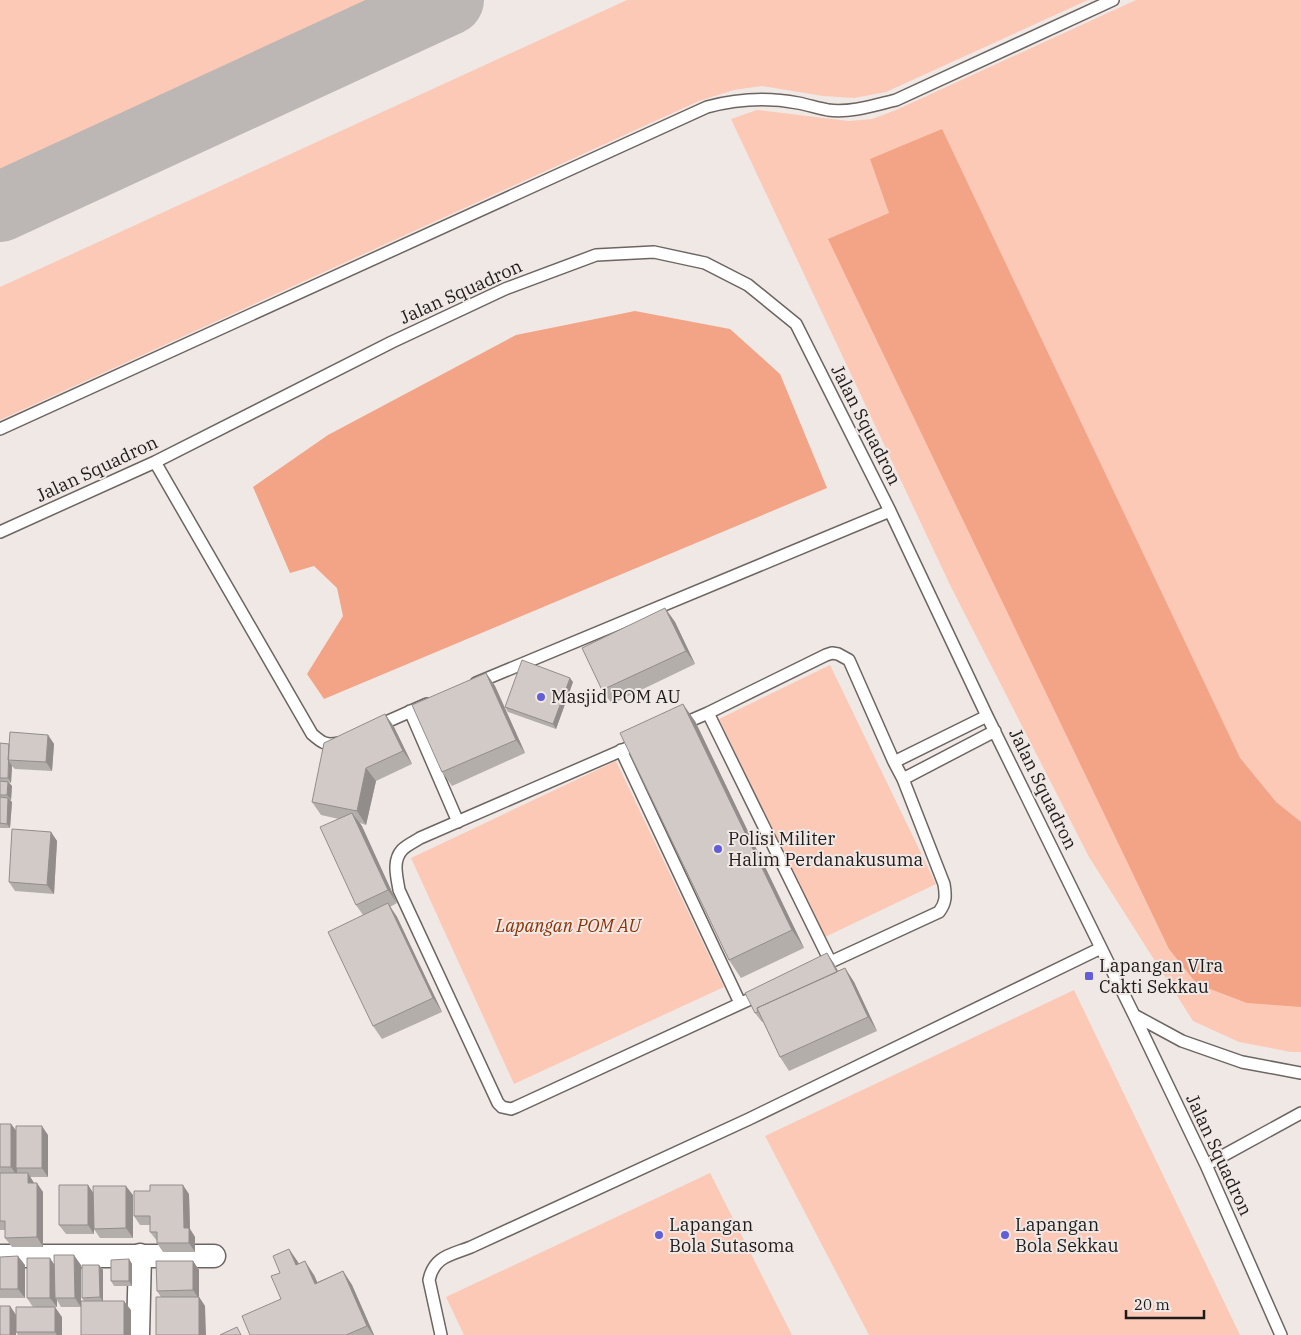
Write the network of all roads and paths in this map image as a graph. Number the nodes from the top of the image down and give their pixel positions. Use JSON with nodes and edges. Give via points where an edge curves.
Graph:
{"nodes":[{"id":1,"x":1113,"y":0,"type":"edge"},
{"id":2,"x":0,"y":429,"type":"edge"},
{"id":3,"x":155,"y":462,"type":"junction"},
{"id":4,"x":890,"y":511,"type":"junction"},
{"id":5,"x":0,"y":532,"type":"edge"},
{"id":6,"x":465,"y":688,"type":"edge"},
{"id":7,"x":438,"y":699,"type":"edge"},
{"id":8,"x":410,"y":711,"type":"junction"},
{"id":9,"x":708,"y":714,"type":"junction"},
{"id":10,"x":987,"y":716,"type":"junction"},
{"id":11,"x":368,"y":730,"type":"edge"},
{"id":12,"x":995,"y":731,"type":"junction"},
{"id":13,"x":351,"y":738,"type":"edge"},
{"id":14,"x":620,"y":750,"type":"junction"},
{"id":15,"x":894,"y":762,"type":"junction"},
{"id":16,"x":903,"y":779,"type":"junction"},
{"id":17,"x":458,"y":822,"type":"junction"},
{"id":18,"x":1101,"y":948,"type":"junction"},
{"id":19,"x":830,"y":961,"type":"junction"},
{"id":20,"x":740,"y":1002,"type":"junction"},
{"id":21,"x":1134,"y":1015,"type":"junction"},
{"id":22,"x":1301,"y":1073,"type":"edge"},
{"id":23,"x":1301,"y":1114,"type":"edge"},
{"id":24,"x":1206,"y":1165,"type":"junction"},
{"id":25,"x":140,"y":1255,"type":"junction"},
{"id":26,"x":0,"y":1256,"type":"edge"},
{"id":27,"x":214,"y":1256,"type":"dead end"},
{"id":28,"x":138,"y":1335,"type":"edge"},
{"id":29,"x":441,"y":1335,"type":"edge"},
{"id":30,"x":1282,"y":1335,"type":"edge"}],
"edges":[{"from":1,"to":2,"type":"lane","via":[[896,100],[864,108],[829,110],[796,102],[755,98],[706,107]]},
{"from":3,"to":4,"type":"lane","name":"Jalan Squadron","via":[[505,289],[596,255],[654,252],[705,263],[748,285],[796,324]]},
{"from":3,"to":5,"type":"lane","name":"Jalan Squadron"},
{"from":3,"to":13,"type":"lane","via":[[312,734],[326,744]]},
{"from":4,"to":6,"type":"lane"},
{"from":4,"to":10,"type":"lane","name":"Jalan Squadron"},
{"from":7,"to":8,"type":"lane"},
{"from":8,"to":11,"type":"lane"},
{"from":8,"to":17,"type":"lane"},
{"from":9,"to":14,"type":"lane"},
{"from":9,"to":15,"type":"lane","via":[[826,655],[838,654],[849,660]]},
{"from":9,"to":19,"type":"lane"},
{"from":10,"to":12,"type":"lane","name":"Jalan Squadron"},
{"from":10,"to":15,"type":"lane"},
{"from":12,"to":16,"type":"lane"},
{"from":12,"to":18,"type":"lane","name":"Jalan Squadron"},
{"from":14,"to":17,"type":"lane"},
{"from":14,"to":20,"type":"lane"},
{"from":15,"to":16,"type":"lane"},
{"from":16,"to":19,"type":"lane","via":[[944,884],[944,905],[939,912]]},
{"from":17,"to":20,"type":"lane","via":[[420,838],[402,850],[396,861],[396,873],[399,890],[502,1107],[516,1107]]},
{"from":18,"to":21,"type":"lane","name":"Jalan Squadron"},
{"from":18,"to":29,"type":"lane","via":[[749,1119],[443,1258],[435,1263],[429,1280]]},
{"from":19,"to":20,"type":"lane"},
{"from":21,"to":22,"type":"lane","via":[[1182,1041],[1242,1062]]},
{"from":21,"to":24,"type":"lane","name":"Jalan Squadron"},
{"from":23,"to":24,"type":"lane"},
{"from":24,"to":30,"type":"lane","name":"Jalan Squadron"},
{"from":25,"to":26,"type":"street"},
{"from":25,"to":27,"type":"street"},
{"from":25,"to":28,"type":"street"}]}
